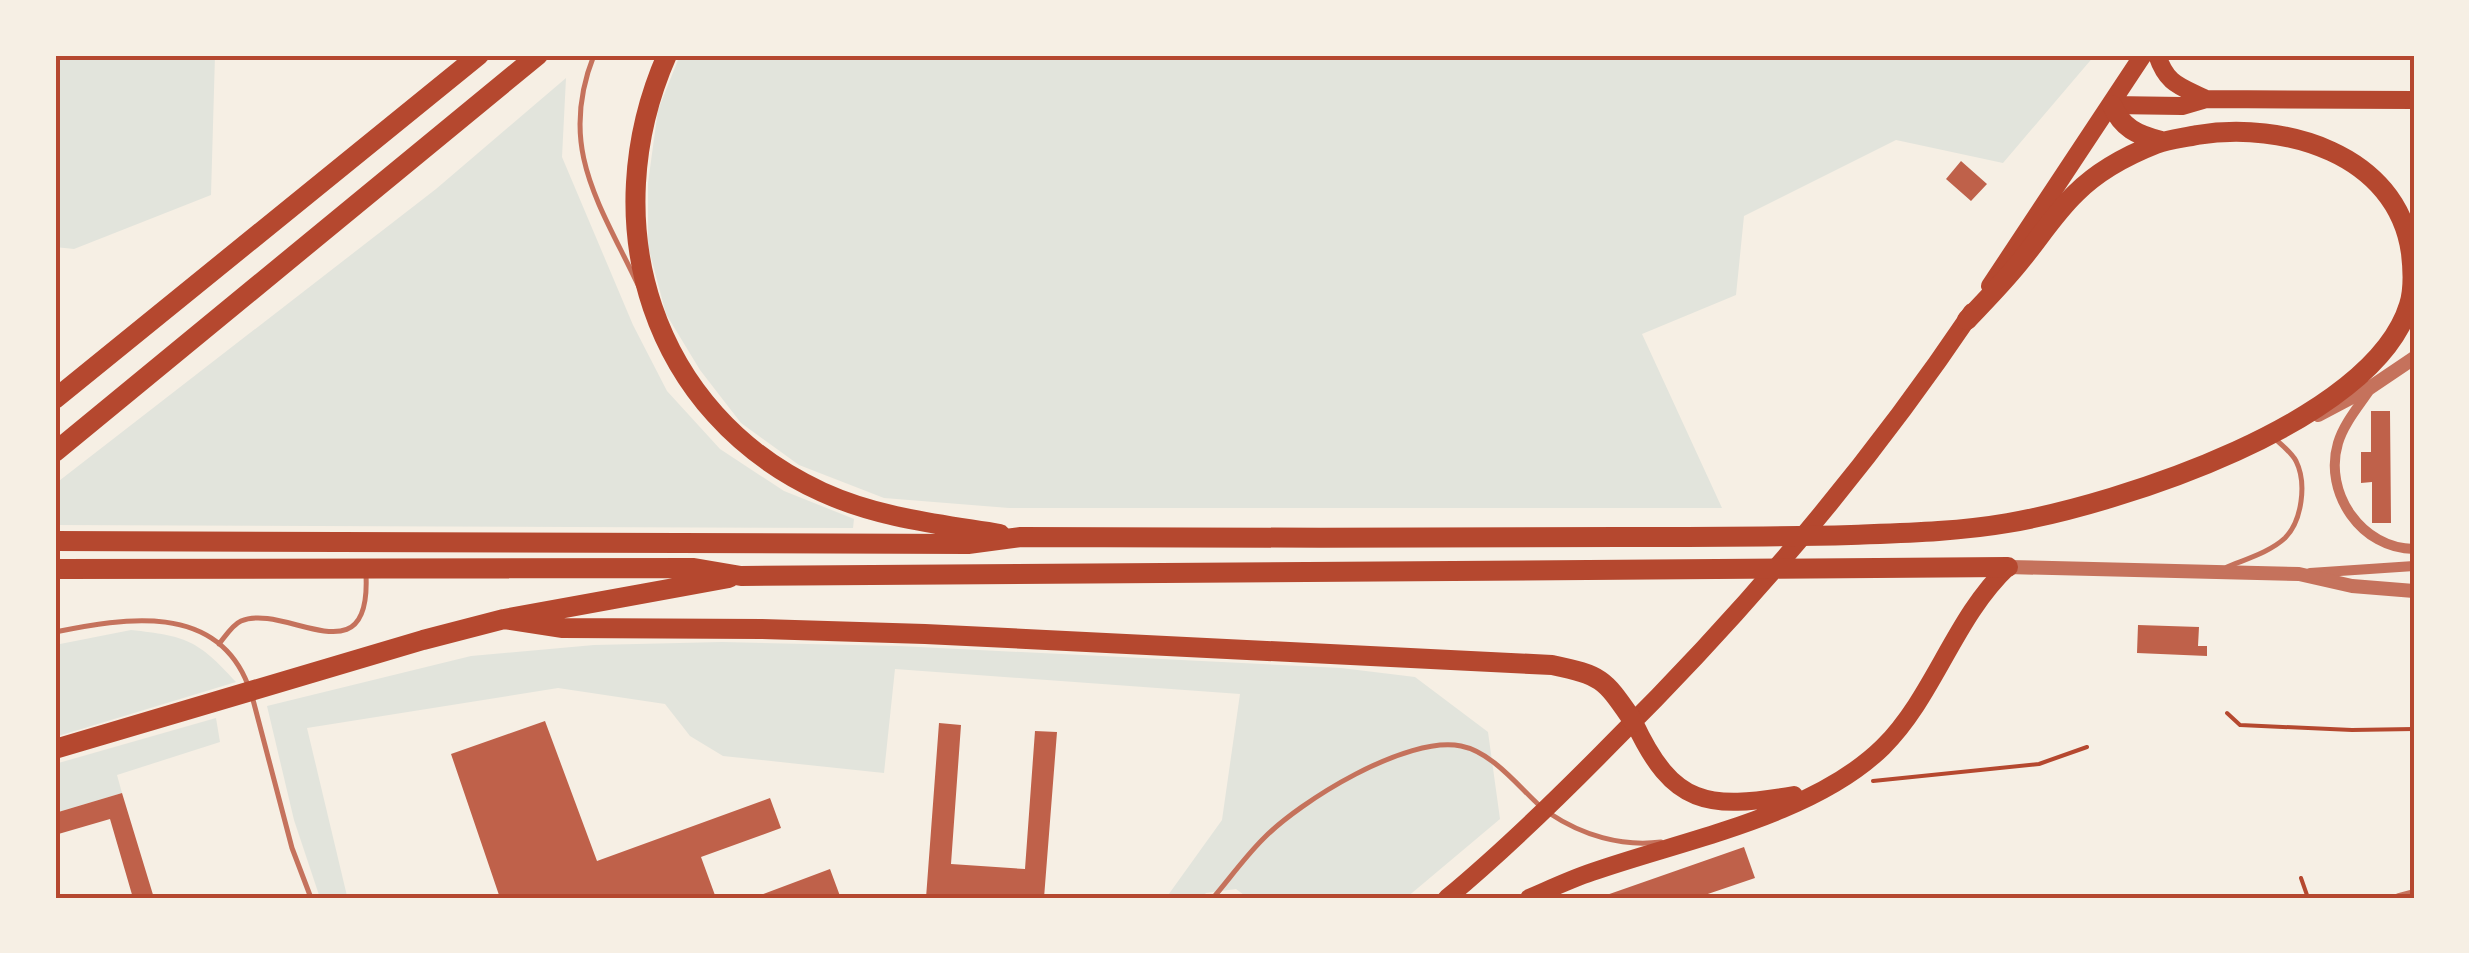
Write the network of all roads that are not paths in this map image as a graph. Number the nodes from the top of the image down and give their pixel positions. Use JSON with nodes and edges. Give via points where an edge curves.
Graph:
{"nodes":[{"id":1,"x":479,"y":55,"type":"edge"},
{"id":2,"x":538,"y":55,"type":"edge"},
{"id":3,"x":594,"y":55,"type":"edge"},
{"id":4,"x":667,"y":55,"type":"edge"},
{"id":5,"x":2143,"y":55,"type":"edge"},
{"id":6,"x":2158,"y":55,"type":"edge"},
{"id":7,"x":2206,"y":99,"type":"junction"},
{"id":8,"x":2414,"y":100,"type":"edge"},
{"id":9,"x":2112,"y":105,"type":"junction"},
{"id":10,"x":2160,"y":142,"type":"junction"},
{"id":11,"x":1966,"y":320,"type":"junction"},
{"id":12,"x":666,"y":344,"type":"junction"},
{"id":13,"x":2414,"y":358,"type":"edge"},
{"id":14,"x":2371,"y":387,"type":"junction"},
{"id":15,"x":55,"y":399,"type":"edge"},
{"id":16,"x":2272,"y":436,"type":"junction"},
{"id":17,"x":55,"y":452,"type":"edge"},
{"id":18,"x":1021,"y":538,"type":"junction"},
{"id":19,"x":55,"y":541,"type":"edge"},
{"id":20,"x":2414,"y":549,"type":"edge"},
{"id":21,"x":2414,"y":566,"type":"edge"},
{"id":22,"x":2008,"y":567,"type":"junction"},
{"id":23,"x":55,"y":569,"type":"edge"},
{"id":24,"x":366,"y":570,"type":"junction"},
{"id":25,"x":2220,"y":570,"type":"junction"},
{"id":26,"x":2299,"y":574,"type":"junction"},
{"id":27,"x":740,"y":576,"type":"junction"},
{"id":28,"x":2414,"y":591,"type":"edge"},
{"id":29,"x":504,"y":619,"type":"junction"},
{"id":30,"x":55,"y":632,"type":"edge"},
{"id":31,"x":219,"y":644,"type":"junction"},
{"id":32,"x":1634,"y":722,"type":"junction"},
{"id":33,"x":55,"y":749,"type":"edge"},
{"id":34,"x":1818,"y":791,"type":"junction"},
{"id":35,"x":1545,"y":810,"type":"junction"},
{"id":36,"x":1709,"y":836,"type":"junction"},
{"id":37,"x":2414,"y":894,"type":"edge"},
{"id":38,"x":310,"y":898,"type":"edge"},
{"id":39,"x":1213,"y":898,"type":"edge"},
{"id":40,"x":1447,"y":898,"type":"edge"},
{"id":41,"x":1529,"y":898,"type":"edge"},
{"id":42,"x":2399,"y":898,"type":"edge"}],
"edges":[{"from":1,"to":15,"type":"highway"},
{"from":2,"to":17,"type":"highway"},
{"from":3,"to":12,"type":"lane","via":[[579,109],[585,170]]},
{"from":4,"to":12,"type":"highway","via":[[646,116],[635,224],[642,276]]},
{"from":5,"to":9,"type":"main road"},
{"from":6,"to":7,"type":"main road","via":[[2176,86]]},
{"from":7,"to":8,"type":"main road"},
{"from":7,"to":9,"type":"main road","via":[[2182,106]]},
{"from":9,"to":10,"type":"highway","via":[[2138,136]]},
{"from":9,"to":11,"type":"main road"},
{"from":10,"to":11,"type":"highway","via":[[2075,194]]},
{"from":10,"to":16,"type":"highway","via":[[2226,131],[2317,144],[2377,182],[2409,237],[2410,303],[2393,340],[2332,395]]},
{"from":11,"to":32,"type":"main road","via":[[1858,470],[1726,628]]},
{"from":12,"to":18,"type":"highway","via":[[709,409],[778,468],[868,510]]},
{"from":13,"to":14,"type":"street"},
{"from":14,"to":16,"type":"street"},
{"from":14,"to":20,"type":"street","via":[[2338,444],[2333,467],[2340,496],[2370,536],[2394,549]]},
{"from":16,"to":18,"type":"highway","via":[[2140,491],[2006,524],[1937,532]]},
{"from":16,"to":25,"type":"lane","via":[[2298,464],[2296,522],[2274,546]]},
{"from":18,"to":19,"type":"highway","via":[[968,544]]},
{"from":21,"to":26,"type":"street"},
{"from":22,"to":25,"type":"street"},
{"from":22,"to":27,"type":"highway"},
{"from":22,"to":34,"type":"main road","via":[[1973,608],[1908,718],[1883,747]]},
{"from":23,"to":24,"type":"highway"},
{"from":24,"to":27,"type":"highway","via":[[694,568]]},
{"from":24,"to":31,"type":"lane","via":[[358,618],[342,631],[261,617],[238,622]]},
{"from":25,"to":26,"type":"street"},
{"from":26,"to":28,"type":"street"},
{"from":27,"to":29,"type":"highway"},
{"from":29,"to":32,"type":"highway","via":[[562,628],[925,634],[1552,665],[1592,673]]},
{"from":29,"to":33,"type":"highway"},
{"from":30,"to":31,"type":"lane","via":[[140,618],[172,622]]},
{"from":31,"to":38,"type":"lane","via":[[241,668],[258,712]]},
{"from":32,"to":34,"type":"main road","via":[[1662,774],[1684,792],[1745,804]]},
{"from":32,"to":35,"type":"main road"},
{"from":34,"to":36,"type":"main road"},
{"from":35,"to":36,"type":"lane","via":[[1572,829],[1617,842]]},
{"from":35,"to":39,"type":"lane","via":[[1476,751],[1458,745],[1420,749],[1316,796],[1264,837]]},
{"from":35,"to":40,"type":"main road"},
{"from":36,"to":41,"type":"main road"},
{"from":37,"to":42,"type":"street"}]}
